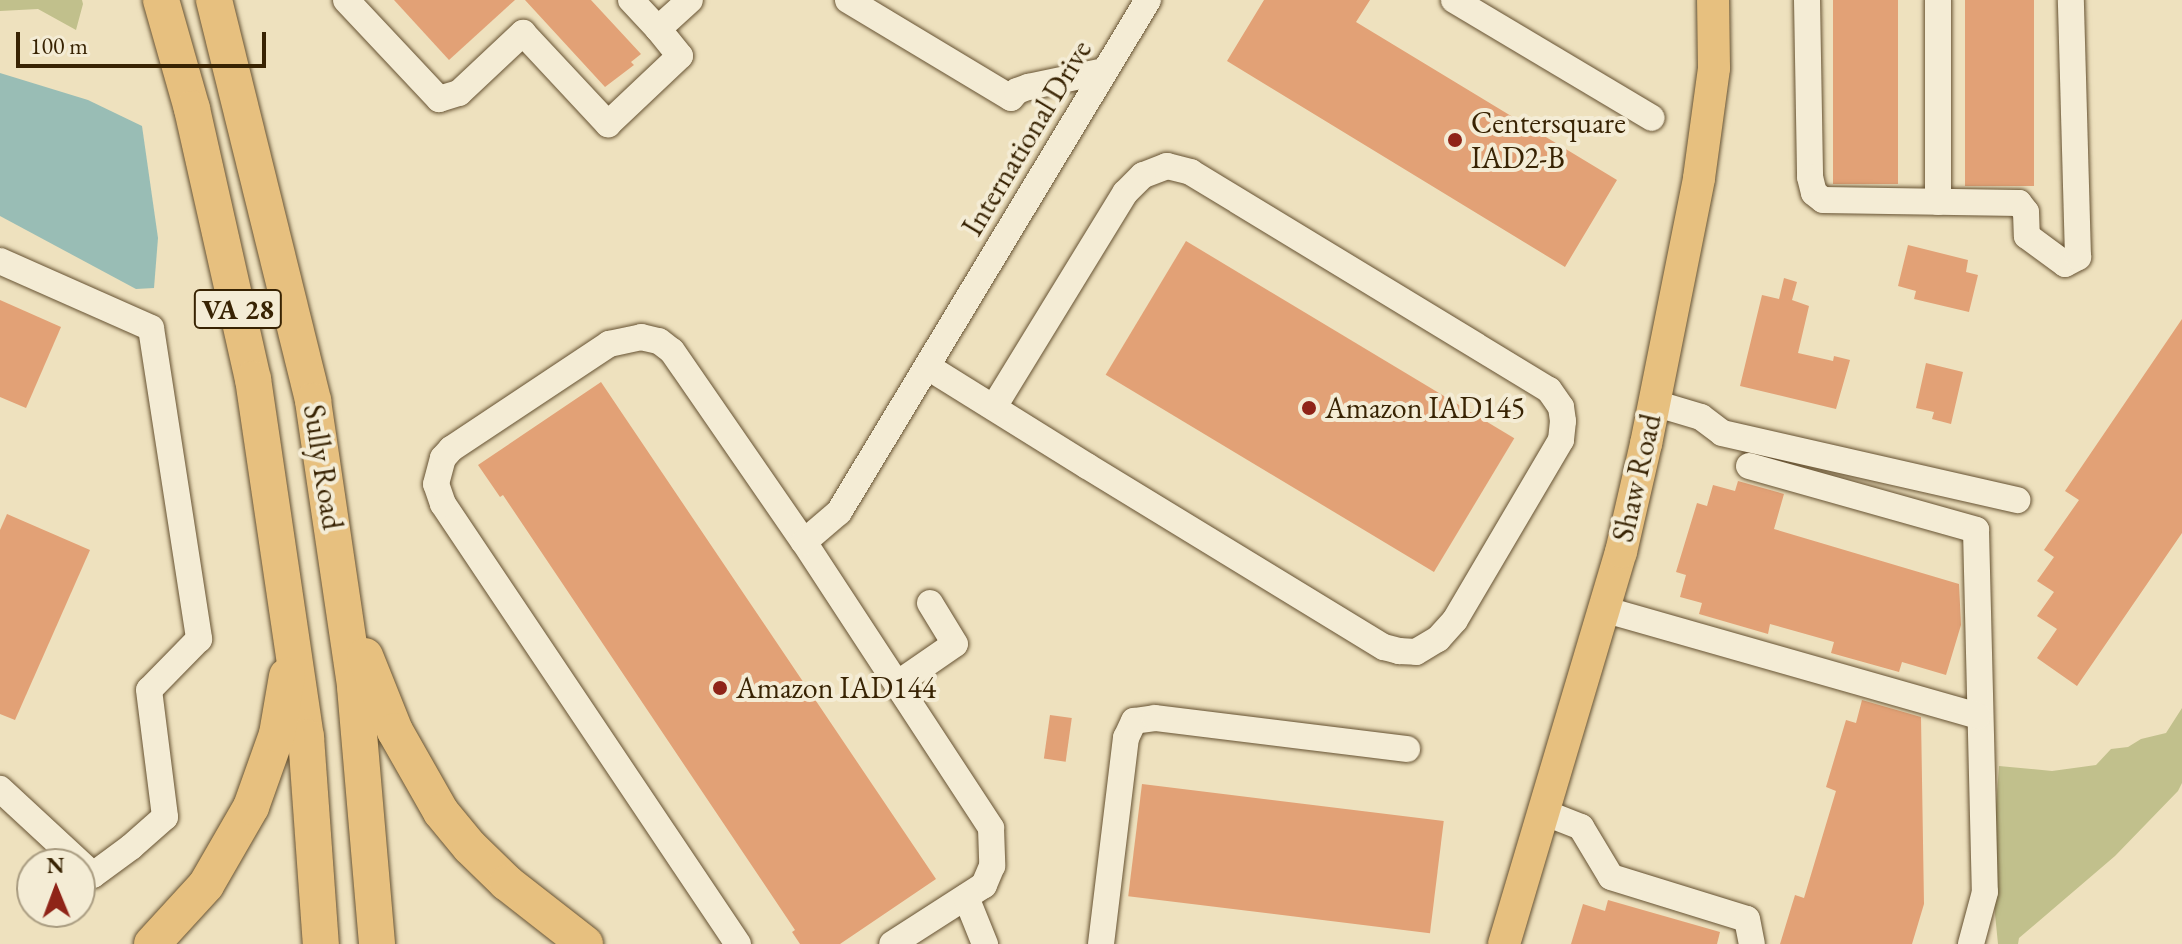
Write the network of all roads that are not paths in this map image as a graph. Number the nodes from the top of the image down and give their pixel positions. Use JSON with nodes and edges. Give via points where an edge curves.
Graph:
{"nodes":[{"id":1,"x":161,"y":0,"type":"edge"},
{"id":2,"x":214,"y":0,"type":"edge"},
{"id":3,"x":346,"y":0,"type":"edge"},
{"id":4,"x":631,"y":0,"type":"edge"},
{"id":5,"x":690,"y":0,"type":"edge"},
{"id":6,"x":848,"y":0,"type":"edge"},
{"id":7,"x":1148,"y":0,"type":"edge"},
{"id":8,"x":1454,"y":0,"type":"edge"},
{"id":9,"x":1713,"y":0,"type":"edge"},
{"id":10,"x":1807,"y":0,"type":"edge"},
{"id":11,"x":1938,"y":0,"type":"edge"},
{"id":12,"x":2071,"y":0,"type":"edge"},
{"id":13,"x":658,"y":29,"type":"junction"},
{"id":14,"x":1104,"y":71,"type":"junction"},
{"id":15,"x":1652,"y":118,"type":"dead end"},
{"id":16,"x":1938,"y":202,"type":"junction"},
{"id":17,"x":0,"y":261,"type":"edge"},
{"id":18,"x":928,"y":367,"type":"junction"},
{"id":19,"x":1654,"y":403,"type":"junction"},
{"id":20,"x":994,"y":407,"type":"junction"},
{"id":21,"x":1749,"y":466,"type":"dead end"},
{"id":22,"x":2017,"y":500,"type":"dead end"},
{"id":23,"x":804,"y":542,"type":"junction"},
{"id":24,"x":341,"y":579,"type":"junction"},
{"id":25,"x":930,"y":603,"type":"dead end"},
{"id":26,"x":1603,"y":609,"type":"junction"},
{"id":27,"x":291,"y":623,"type":"junction"},
{"id":28,"x":897,"y":684,"type":"junction"},
{"id":29,"x":1978,"y":716,"type":"junction"},
{"id":30,"x":1407,"y":749,"type":"dead end"},
{"id":31,"x":0,"y":789,"type":"edge"},
{"id":32,"x":1543,"y":812,"type":"junction"},
{"id":33,"x":966,"y":897,"type":"junction"},
{"id":34,"x":152,"y":944,"type":"edge"},
{"id":35,"x":321,"y":944,"type":"edge"},
{"id":36,"x":377,"y":944,"type":"edge"},
{"id":37,"x":585,"y":944,"type":"edge"},
{"id":38,"x":738,"y":944,"type":"edge"},
{"id":39,"x":892,"y":944,"type":"edge"},
{"id":40,"x":985,"y":944,"type":"edge"},
{"id":41,"x":1101,"y":944,"type":"edge"},
{"id":42,"x":1504,"y":944,"type":"edge"},
{"id":43,"x":1752,"y":944,"type":"edge"},
{"id":44,"x":1971,"y":944,"type":"edge"}],
"edges":[{"from":1,"to":27,"type":"highway","name":"Sully Road","number":"VA 28","via":[[253,379]]},
{"from":2,"to":24,"type":"highway","name":"Sully Road","number":"VA 28","via":[[306,367]]},
{"from":3,"to":13,"type":"street","via":[[439,99],[459,93],[523,33],[608,124],[680,56]]},
{"from":4,"to":13,"type":"street"},
{"from":5,"to":13,"type":"street"},
{"from":6,"to":14,"type":"street","via":[[1011,98],[1028,87]]},
{"from":7,"to":14,"type":"street","name":"International Drive"},
{"from":8,"to":15,"type":"street"},
{"from":9,"to":19,"type":"main road","name":"Shaw Road","via":[[1714,68],[1699,178]]},
{"from":10,"to":16,"type":"street","via":[[1814,193],[1823,200]]},
{"from":11,"to":16,"type":"street"},
{"from":12,"to":16,"type":"street","via":[[2078,257],[2065,264],[2034,244],[2019,203]]},
{"from":14,"to":18,"type":"street","name":"International Drive"},
{"from":17,"to":31,"type":"street","via":[[151,328],[199,639],[149,690],[165,817],[131,847],[93,875]]},
{"from":18,"to":20,"type":"street"},
{"from":18,"to":23,"type":"street","name":"International Drive","via":[[839,512]]},
{"from":19,"to":22,"type":"street","via":[[1701,417],[1722,433],[1768,431],[1961,476]]},
{"from":19,"to":26,"type":"main road","name":"Shaw Road"},
{"from":20,"to":20,"type":"street","via":[[1384,647],[1416,652],[1455,620],[1561,440],[1563,421],[1549,390],[1191,172],[1167,166],[1143,175],[1125,193]]},
{"from":21,"to":29,"type":"street","via":[[1976,530]]},
{"from":23,"to":28,"type":"street"},
{"from":23,"to":38,"type":"street","via":[[672,351],[641,337],[609,344],[451,449],[436,484],[443,504]]},
{"from":24,"to":36,"type":"highway","name":"Sully Road","number":"VA 28"},
{"from":24,"to":37,"type":"highway","via":[[374,683],[441,812],[507,883]]},
{"from":25,"to":28,"type":"street","via":[[955,644]]},
{"from":26,"to":29,"type":"street"},
{"from":26,"to":32,"type":"main road","name":"Shaw Road"},
{"from":27,"to":34,"type":"highway","via":[[277,734],[251,807],[206,885]]},
{"from":27,"to":35,"type":"highway","name":"Sully Road","number":"VA 28","via":[[306,737]]},
{"from":28,"to":33,"type":"street","via":[[991,828],[992,866],[984,885]]},
{"from":29,"to":44,"type":"street","via":[[1985,892]]},
{"from":30,"to":41,"type":"street","via":[[1155,718],[1134,721],[1126,738]]},
{"from":32,"to":42,"type":"main road","name":"Shaw Road"},
{"from":32,"to":43,"type":"street","via":[[1581,827],[1611,877],[1747,919]]},
{"from":33,"to":39,"type":"street"},
{"from":33,"to":40,"type":"street"}]}
